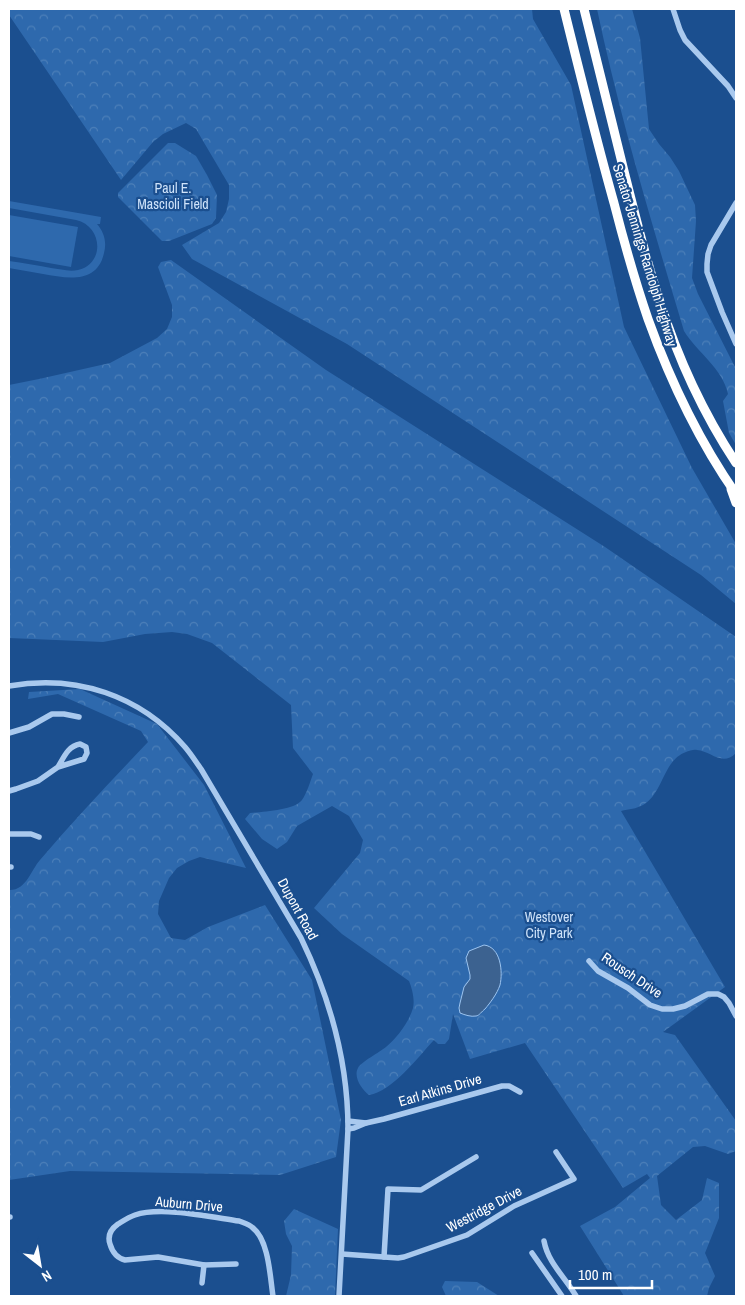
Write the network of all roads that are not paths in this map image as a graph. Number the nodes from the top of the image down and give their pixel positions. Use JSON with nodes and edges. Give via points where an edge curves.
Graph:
{"nodes":[{"id":1,"x":564,"y":9,"type":"edge"},
{"id":2,"x":584,"y":9,"type":"edge"},
{"id":3,"x":673,"y":9,"type":"edge"},
{"id":4,"x":736,"y":98,"type":"edge"},
{"id":5,"x":736,"y":203,"type":"edge"},
{"id":6,"x":736,"y":344,"type":"edge"},
{"id":7,"x":736,"y":463,"type":"edge"},
{"id":8,"x":729,"y":484,"type":"junction"},
{"id":9,"x":736,"y":494,"type":"edge"},
{"id":10,"x":736,"y":503,"type":"edge"},
{"id":11,"x":9,"y":686,"type":"edge"},
{"id":12,"x":79,"y":716,"type":"dead end"},
{"id":13,"x":9,"y":733,"type":"edge"},
{"id":14,"x":58,"y":767,"type":"junction"},
{"id":15,"x":9,"y":791,"type":"edge"},
{"id":16,"x":9,"y":834,"type":"edge"},
{"id":17,"x":39,"y":837,"type":"dead end"},
{"id":18,"x":589,"y":961,"type":"dead end"},
{"id":19,"x":736,"y":1016,"type":"edge"},
{"id":20,"x":520,"y":1092,"type":"dead end"},
{"id":21,"x":348,"y":1121,"type":"junction"},
{"id":22,"x":366,"y":1123,"type":"junction"},
{"id":23,"x":348,"y":1128,"type":"junction"},
{"id":24,"x":556,"y":1152,"type":"dead end"},
{"id":25,"x":476,"y":1157,"type":"dead end"},
{"id":26,"x":544,"y":1241,"type":"dead end"},
{"id":27,"x":532,"y":1253,"type":"dead end"},
{"id":28,"x":342,"y":1254,"type":"junction"},
{"id":29,"x":384,"y":1257,"type":"junction"},
{"id":30,"x":236,"y":1264,"type":"dead end"},
{"id":31,"x":204,"y":1266,"type":"junction"},
{"id":32,"x":202,"y":1283,"type":"dead end"},
{"id":33,"x":273,"y":1296,"type":"edge"},
{"id":34,"x":340,"y":1296,"type":"edge"},
{"id":35,"x":562,"y":1296,"type":"edge"},
{"id":36,"x":576,"y":1296,"type":"edge"}],
"edges":[{"from":1,"to":8,"type":"highway","name":"Senator Jennings Randolph Highway","via":[[592,125],[648,318],[685,406]]},
{"from":2,"to":7,"type":"highway","name":"Senator Jennings Randolph Highway","via":[[659,299],[689,377]]},
{"from":3,"to":4,"type":"street","via":[[685,40]]},
{"from":5,"to":6,"type":"street","via":[[711,245],[706,264]]},
{"from":8,"to":9,"type":"highway","name":"Senator Jennings Randolph Highway"},
{"from":8,"to":10,"type":"highway"},
{"from":11,"to":21,"type":"street","name":"Dupont Road","via":[[52,682],[112,694],[153,716],[187,749],[270,884],[314,964],[334,1021],[341,1053]]},
{"from":12,"to":13,"type":"street","via":[[52,714],[29,727]]},
{"from":14,"to":14,"type":"street","via":[[84,759],[86,747],[80,744],[73,746]]},
{"from":14,"to":15,"type":"street","via":[[38,781]]},
{"from":16,"to":17,"type":"street"},
{"from":18,"to":19,"type":"street","name":"Rousch Drive","via":[[598,971],[650,1005],[673,1009],[708,994],[718,994],[724,997]]},
{"from":20,"to":22,"type":"street","name":"Earl Atkins Drive","via":[[502,1086]]},
{"from":21,"to":22,"type":"street","name":"Earl Atkins Drive"},
{"from":21,"to":23,"type":"street","name":"Dupont Road"},
{"from":22,"to":23,"type":"street","name":"Earl Atkins Drive"},
{"from":23,"to":28,"type":"street","name":"Dupont Road"},
{"from":24,"to":29,"type":"street","name":"Westridge Drive","via":[[574,1179],[514,1206],[461,1238],[404,1257]]},
{"from":25,"to":29,"type":"street","via":[[420,1190],[388,1189]]},
{"from":26,"to":36,"type":"street","via":[[551,1262]]},
{"from":27,"to":35,"type":"street"},
{"from":28,"to":29,"type":"street","name":"Westridge Drive"},
{"from":28,"to":34,"type":"street","name":"Dupont Road"},
{"from":30,"to":31,"type":"street","name":"Auburn Drive"},
{"from":31,"to":32,"type":"street"},
{"from":31,"to":33,"type":"street","name":"Auburn Drive","via":[[158,1257],[121,1259],[109,1242],[110,1231],[135,1215],[150,1212],[175,1212],[248,1224],[263,1241]]}]}
